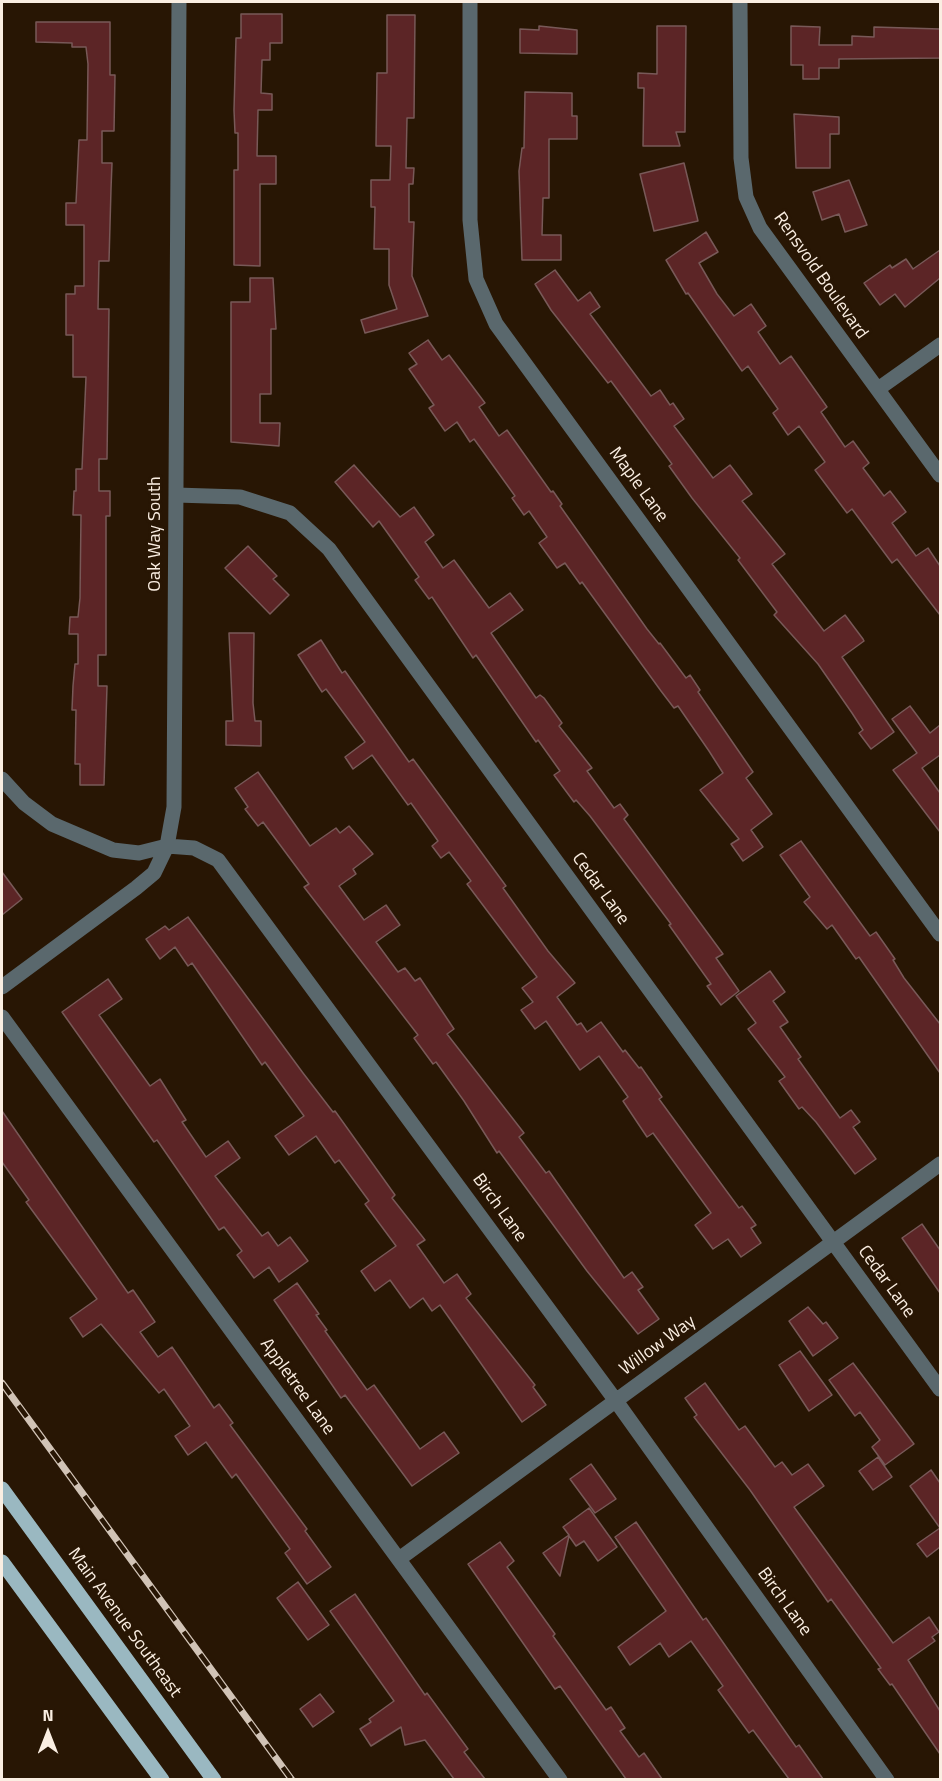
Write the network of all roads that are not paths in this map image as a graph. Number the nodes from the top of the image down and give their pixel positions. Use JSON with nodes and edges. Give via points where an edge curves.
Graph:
{"nodes":[{"id":1,"x":179,"y":2,"type":"edge"},
{"id":2,"x":470,"y":2,"type":"edge"},
{"id":3,"x":740,"y":2,"type":"edge"},
{"id":4,"x":940,"y":345,"type":"edge"},
{"id":5,"x":878,"y":389,"type":"junction"},
{"id":6,"x":940,"y":475,"type":"edge"},
{"id":7,"x":176,"y":495,"type":"junction"},
{"id":8,"x":2,"y":779,"type":"edge"},
{"id":9,"x":167,"y":846,"type":"junction"},
{"id":10,"x":940,"y":934,"type":"edge"},
{"id":11,"x":2,"y":987,"type":"edge"},
{"id":12,"x":2,"y":1017,"type":"edge"},
{"id":13,"x":940,"y":1164,"type":"edge"},
{"id":14,"x":832,"y":1243,"type":"junction"},
{"id":15,"x":940,"y":1389,"type":"edge"},
{"id":16,"x":616,"y":1401,"type":"junction"},
{"id":17,"x":2,"y":1489,"type":"edge"},
{"id":18,"x":399,"y":1559,"type":"junction"},
{"id":19,"x":2,"y":1562,"type":"edge"},
{"id":20,"x":162,"y":1779,"type":"edge"},
{"id":21,"x":214,"y":1779,"type":"edge"},
{"id":22,"x":560,"y":1779,"type":"edge"},
{"id":23,"x":887,"y":1779,"type":"edge"}],
"edges":[{"from":1,"to":7,"type":"street","name":"Oak Way South"},
{"from":2,"to":10,"type":"street","name":"Maple Lane","via":[[470,220],[476,279],[496,324]]},
{"from":3,"to":5,"type":"street","name":"Rensvold Boulevard","via":[[741,158],[746,197],[760,228]]},
{"from":4,"to":5,"type":"street"},
{"from":5,"to":6,"type":"street","name":"Rensvold Boulevard"},
{"from":7,"to":9,"type":"street","name":"Oak Way South","via":[[174,807]]},
{"from":7,"to":14,"type":"street","name":"Cedar Lane","via":[[240,497],[290,513],[329,549]]},
{"from":8,"to":9,"type":"street","name":"Birch Lane","via":[[24,803],[52,824],[113,850],[139,853]]},
{"from":9,"to":11,"type":"street","name":"Oak Way South","via":[[154,873]]},
{"from":9,"to":16,"type":"street","name":"Birch Lane","via":[[194,848],[218,860]]},
{"from":12,"to":18,"type":"street","name":"Appletree Lane"},
{"from":13,"to":14,"type":"street","name":"Willow Way"},
{"from":14,"to":15,"type":"street","name":"Cedar Lane"},
{"from":14,"to":16,"type":"street","name":"Willow Way"},
{"from":16,"to":18,"type":"street","name":"Willow Way"},
{"from":16,"to":23,"type":"street","name":"Birch Lane"},
{"from":17,"to":21,"type":"main road","name":"Main Avenue Southeast"},
{"from":18,"to":22,"type":"street","name":"Appletree Lane"},
{"from":19,"to":20,"type":"main road"}]}
